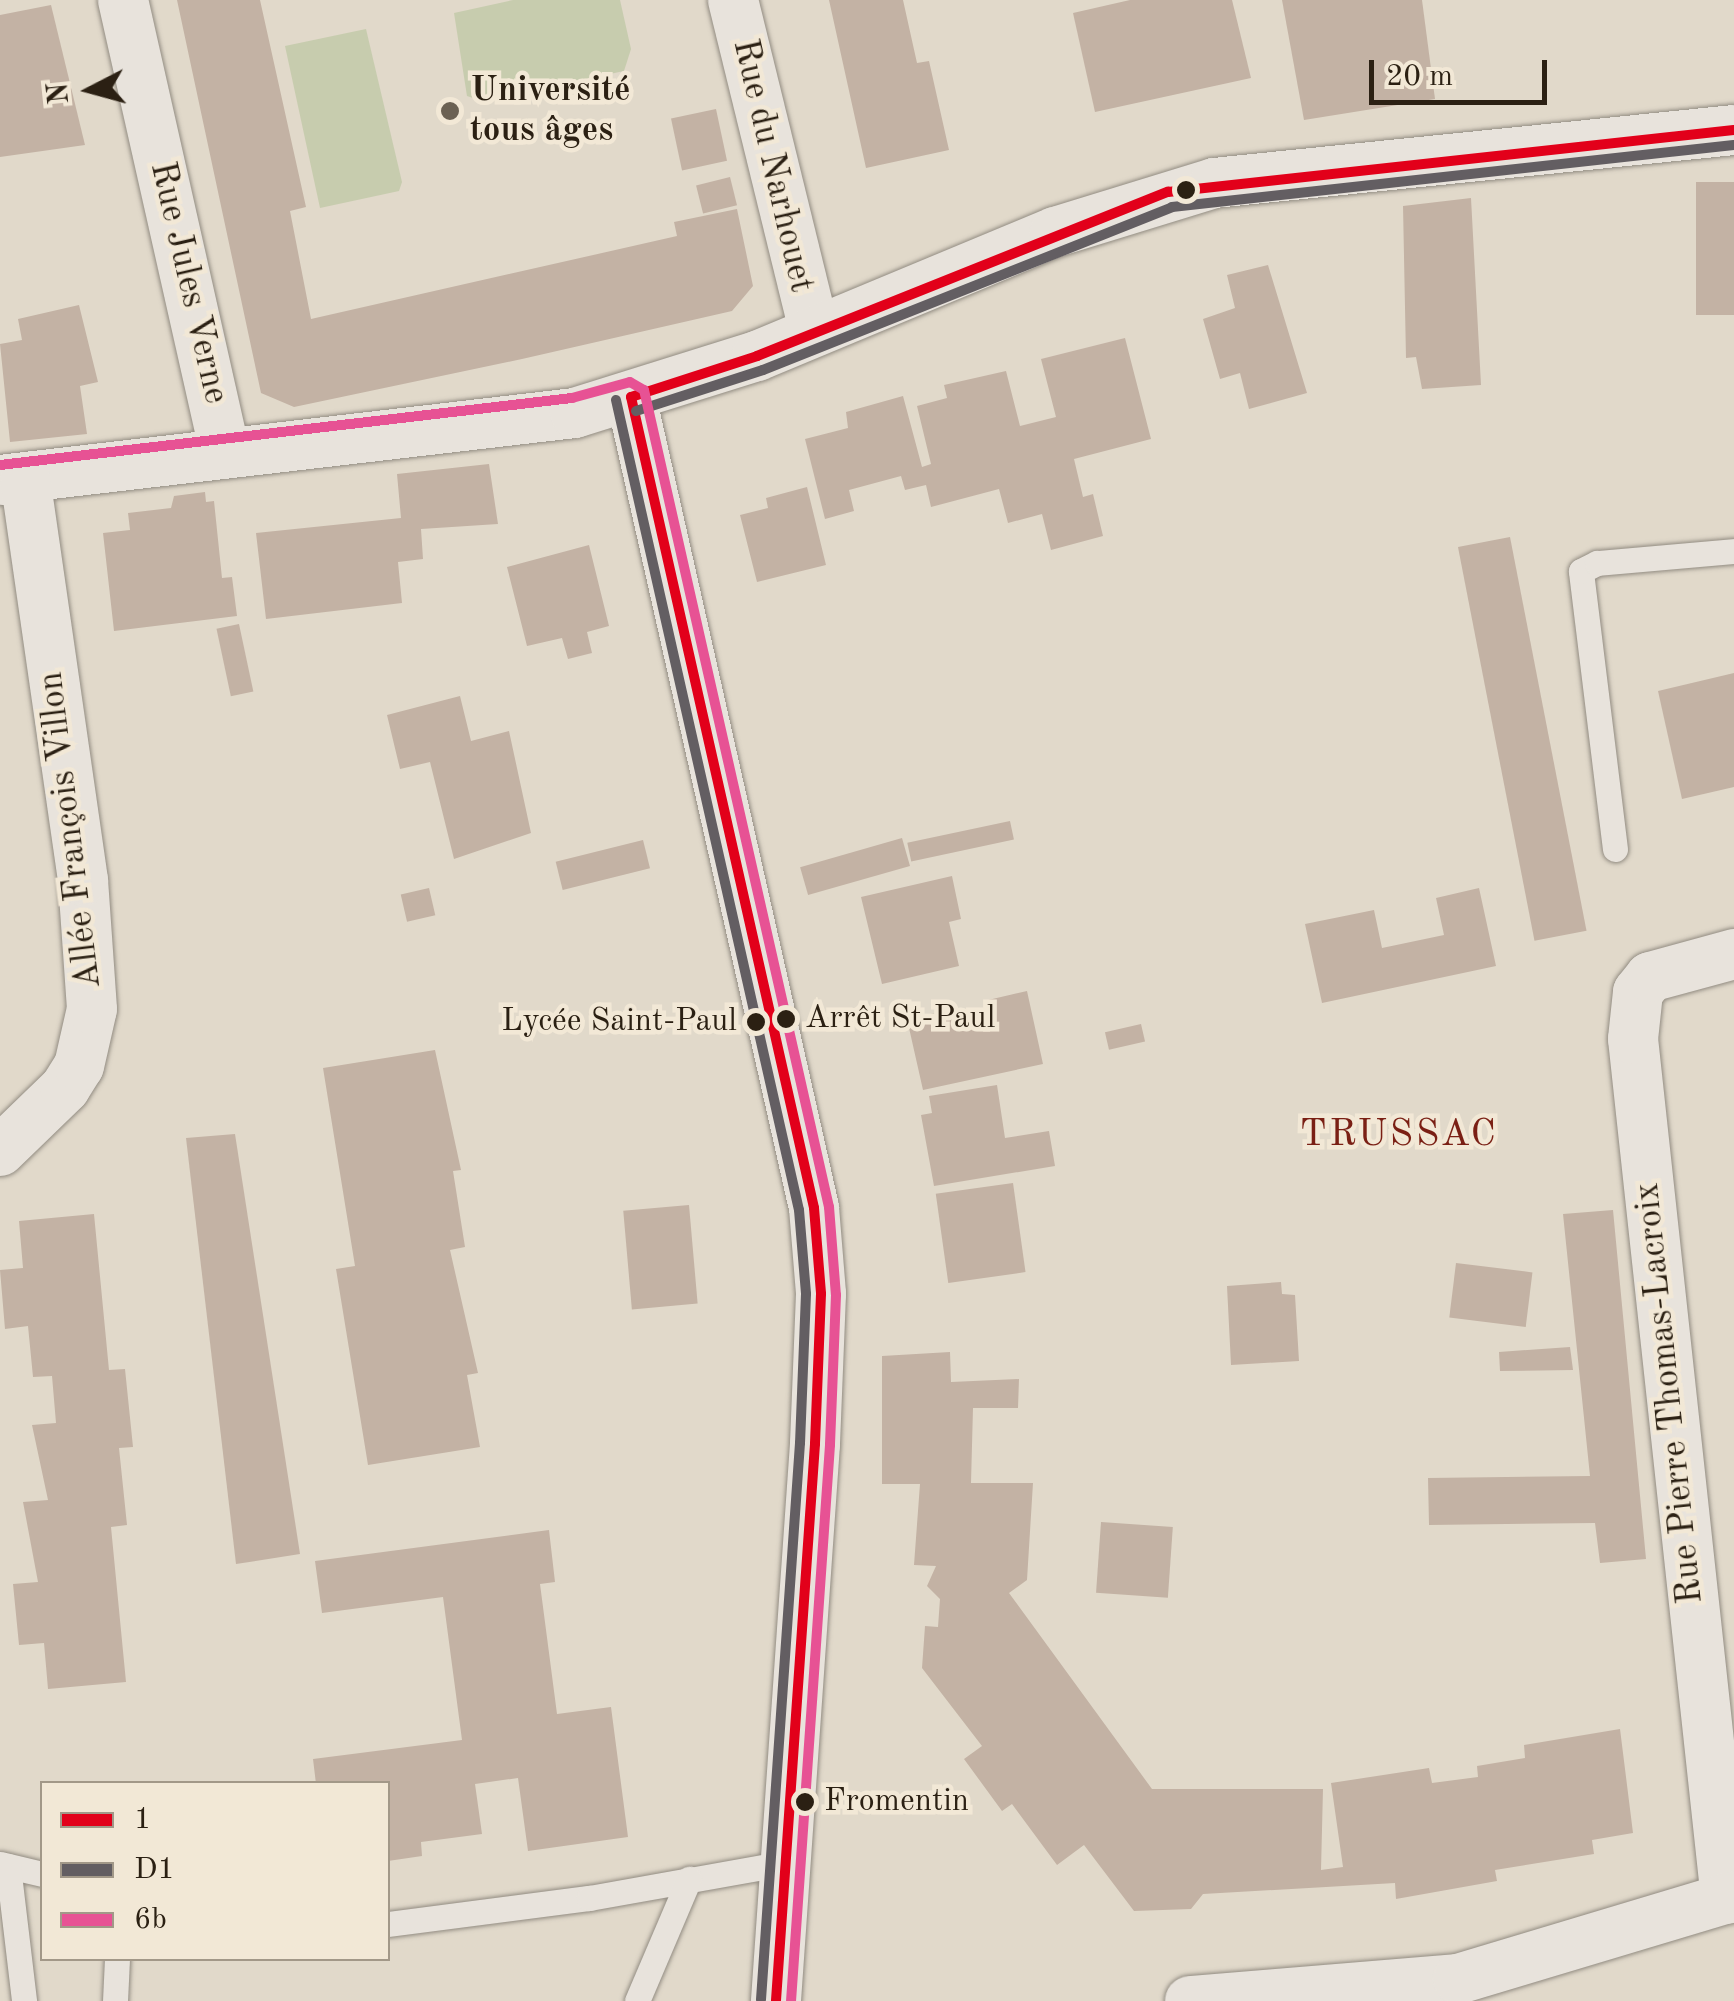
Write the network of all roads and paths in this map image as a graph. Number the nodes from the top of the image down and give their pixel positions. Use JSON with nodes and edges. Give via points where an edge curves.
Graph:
{"nodes":[{"id":1,"x":123,"y":0,"type":"edge"},
{"id":2,"x":733,"y":0,"type":"edge"},
{"id":3,"x":1734,"y":130,"type":"edge"},
{"id":4,"x":814,"y":331,"type":"junction"},
{"id":5,"x":631,"y":398,"type":"junction"},
{"id":6,"x":224,"y":450,"type":"junction"},
{"id":7,"x":12,"y":479,"type":"edge"},
{"id":8,"x":1734,"y":551,"type":"edge"},
{"id":9,"x":1615,"y":849,"type":"dead end"},
{"id":10,"x":1734,"y":954,"type":"edge"},
{"id":11,"x":0,"y":1150,"type":"edge"},
{"id":12,"x":785,"y":1863,"type":"junction"},
{"id":13,"x":4,"y":1865,"type":"edge"},
{"id":14,"x":40,"y":1874,"type":"edge"},
{"id":15,"x":688,"y":1879,"type":"junction"},
{"id":16,"x":1730,"y":1898,"type":"edge"},
{"id":17,"x":390,"y":1924,"type":"edge"},
{"id":18,"x":116,"y":1961,"type":"edge"},
{"id":19,"x":1511,"y":1985,"type":"edge"},
{"id":20,"x":24,"y":2001,"type":"edge"},
{"id":21,"x":115,"y":2001,"type":"edge"},
{"id":22,"x":637,"y":2001,"type":"edge"},
{"id":23,"x":776,"y":2001,"type":"edge"},
{"id":24,"x":1190,"y":2001,"type":"edge"}],
"edges":[{"from":1,"to":6,"type":"street","name":"Rue Jules Verne"},
{"from":2,"to":4,"type":"street","name":"Rue du Narhouet"},
{"from":3,"to":4,"type":"street","via":[[1168,192]]},
{"from":4,"to":5,"type":"street"},
{"from":5,"to":6,"type":"street","via":[[575,413]]},
{"from":5,"to":12,"type":"street","via":[[814,1208],[821,1294],[815,1444]]},
{"from":6,"to":7,"type":"street"},
{"from":7,"to":11,"type":"street","name":"Allée François Villon","via":[[83,880],[92,1009],[78,1066],[65,1088]]},
{"from":8,"to":9,"type":"lane","via":[[1597,562],[1581,571]]},
{"from":10,"to":16,"type":"street","name":"Rue Pierre Thomas-Lacroix","via":[[1650,977],[1638,992],[1633,1039]]},
{"from":12,"to":15,"type":"lane"},
{"from":12,"to":23,"type":"street"},
{"from":13,"to":14,"type":"lane"},
{"from":13,"to":20,"type":"lane"},
{"from":15,"to":17,"type":"lane"},
{"from":15,"to":22,"type":"lane"},
{"from":16,"to":19,"type":"street"},
{"from":18,"to":21,"type":"lane"},
{"from":19,"to":24,"type":"street","via":[[1428,1982]]}]}
